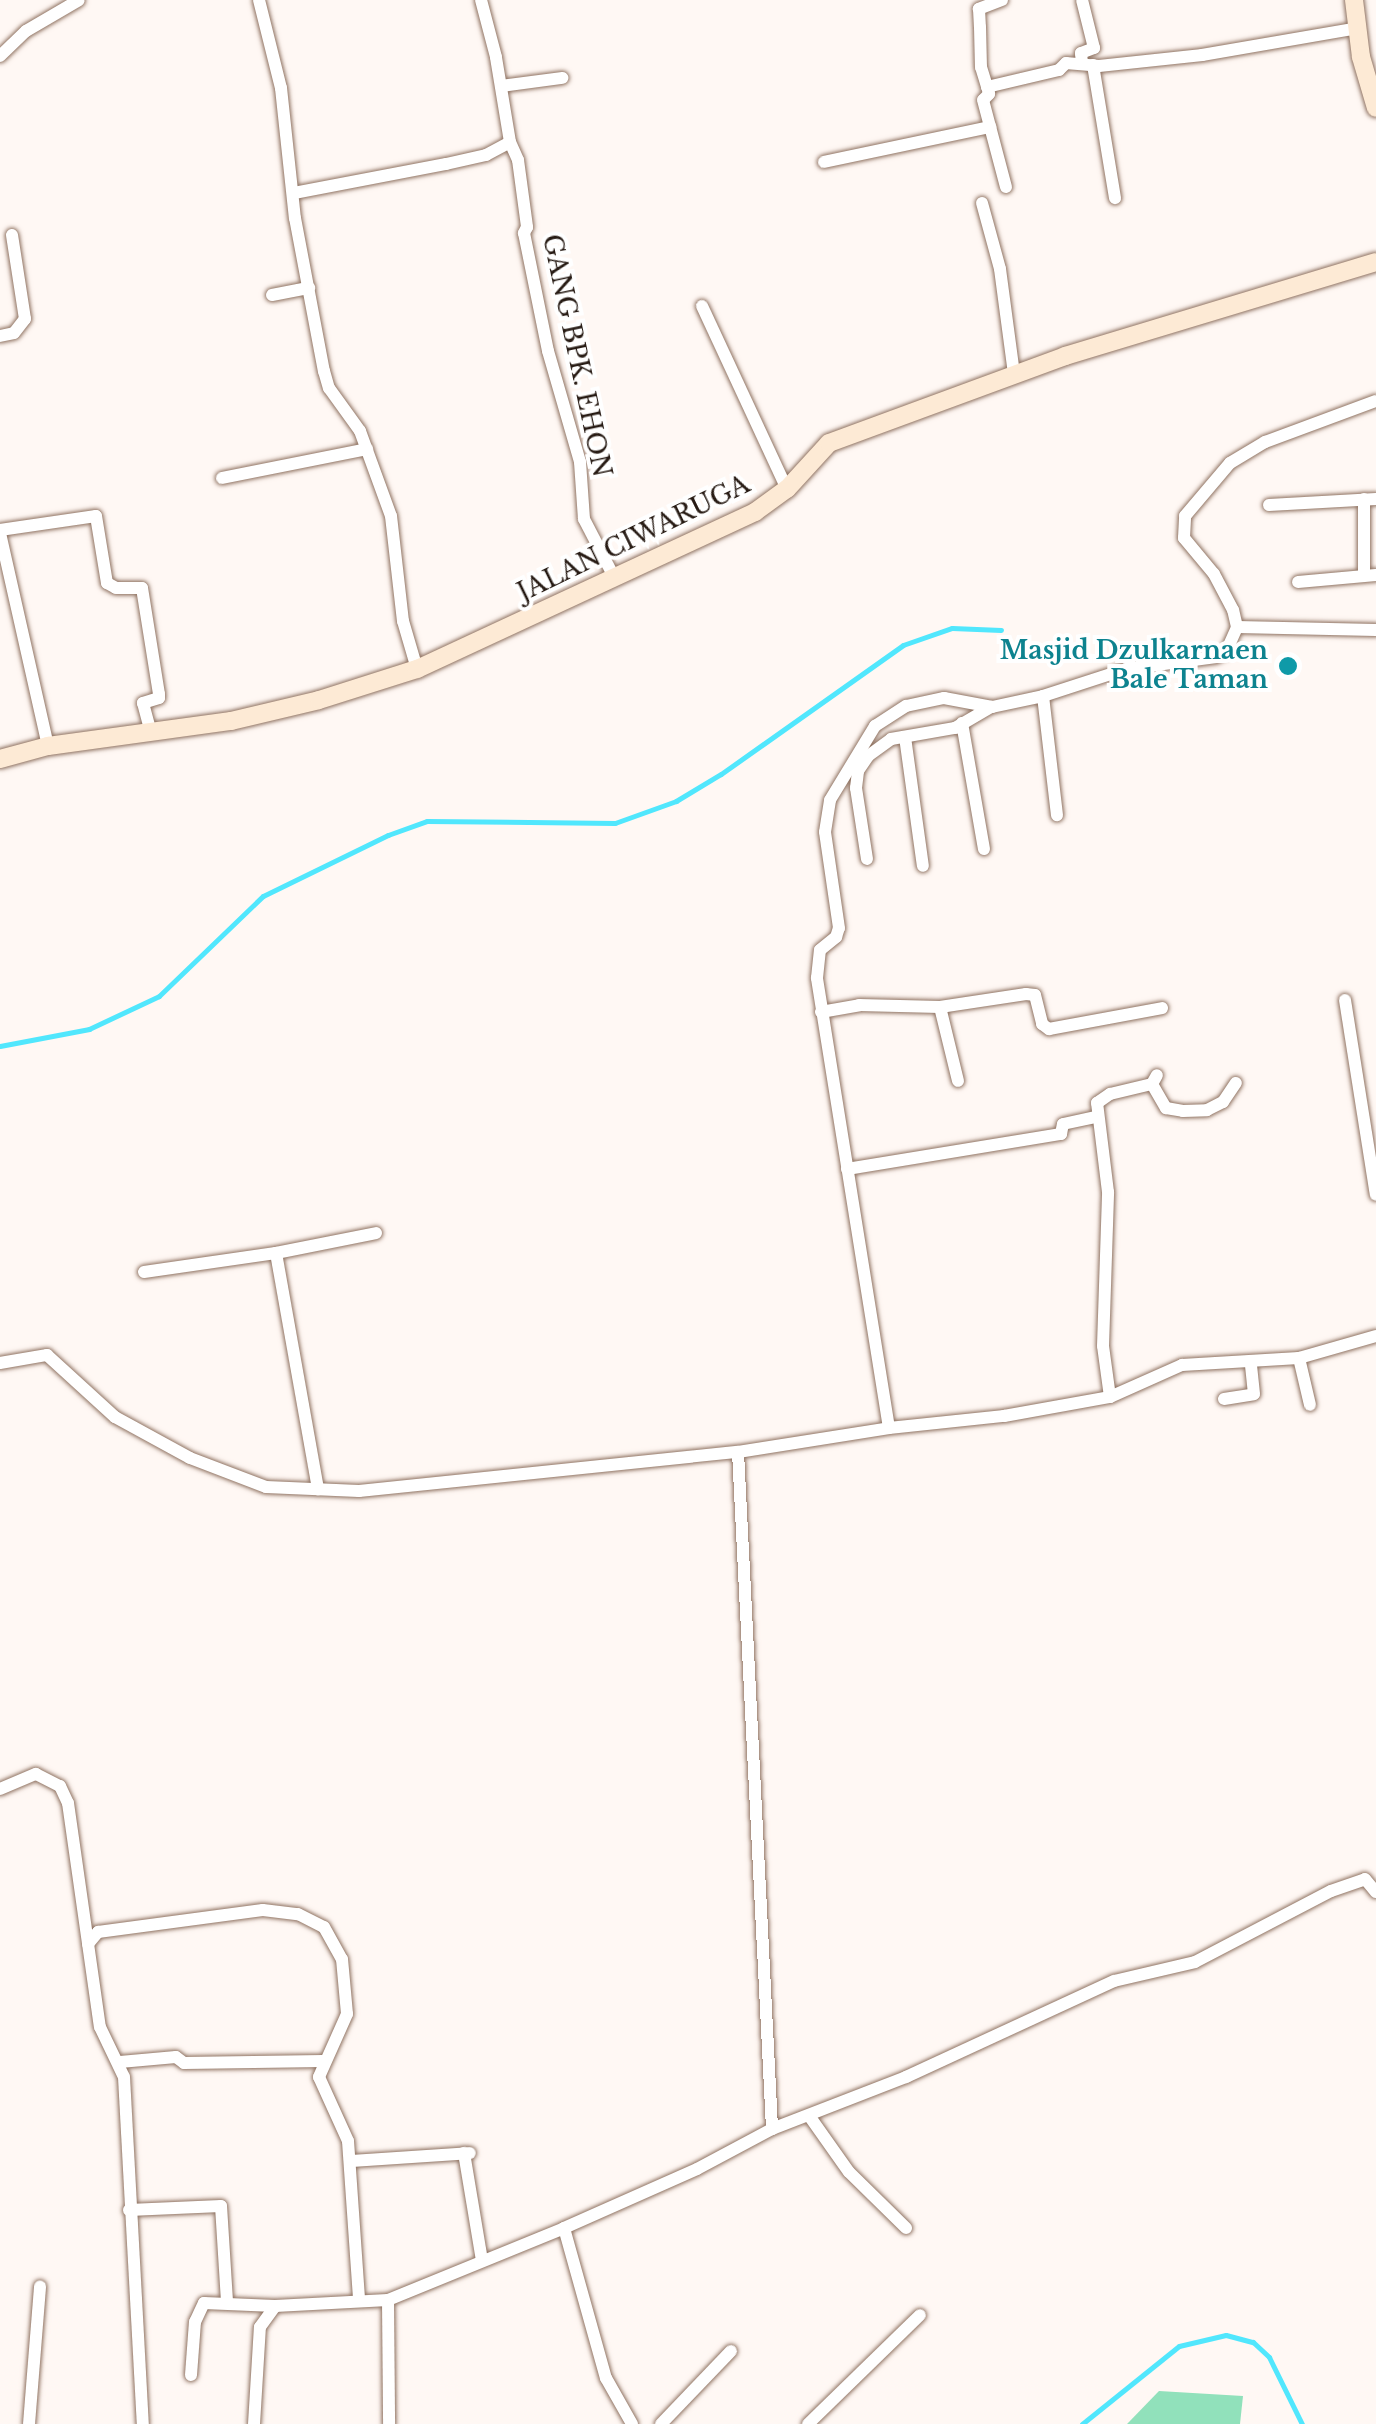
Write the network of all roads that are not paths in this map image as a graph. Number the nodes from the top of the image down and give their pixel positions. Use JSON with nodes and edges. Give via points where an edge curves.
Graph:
{"nodes":[{"id":1,"x":79,"y":0,"type":"edge"},
{"id":2,"x":259,"y":0,"type":"edge"},
{"id":3,"x":481,"y":0,"type":"edge"},
{"id":4,"x":1002,"y":0,"type":"edge"},
{"id":5,"x":1082,"y":0,"type":"edge"},
{"id":6,"x":1354,"y":0,"type":"edge"},
{"id":7,"x":54,"y":5,"type":"edge"},
{"id":8,"x":1358,"y":28,"type":"junction"},
{"id":9,"x":0,"y":56,"type":"edge"},
{"id":10,"x":1369,"y":56,"type":"edge"},
{"id":11,"x":1087,"y":64,"type":"junction"},
{"id":12,"x":562,"y":78,"type":"dead end"},
{"id":13,"x":502,"y":86,"type":"junction"},
{"id":14,"x":987,"y":87,"type":"junction"},
{"id":15,"x":1376,"y":108,"type":"edge"},
{"id":16,"x":990,"y":128,"type":"junction"},
{"id":17,"x":510,"y":142,"type":"junction"},
{"id":18,"x":824,"y":162,"type":"dead end"},
{"id":19,"x":1006,"y":187,"type":"dead end"},
{"id":20,"x":294,"y":193,"type":"junction"},
{"id":21,"x":1115,"y":198,"type":"dead end"},
{"id":22,"x":982,"y":203,"type":"dead end"},
{"id":23,"x":12,"y":235,"type":"dead end"},
{"id":24,"x":1376,"y":262,"type":"edge"},
{"id":25,"x":310,"y":288,"type":"junction"},
{"id":26,"x":272,"y":294,"type":"dead end"},
{"id":27,"x":702,"y":306,"type":"dead end"},
{"id":28,"x":0,"y":336,"type":"edge"},
{"id":29,"x":1014,"y":374,"type":"junction"},
{"id":30,"x":1376,"y":401,"type":"edge"},
{"id":31,"x":367,"y":449,"type":"junction"},
{"id":32,"x":222,"y":478,"type":"dead end"},
{"id":33,"x":787,"y":489,"type":"junction"},
{"id":34,"x":1370,"y":499,"type":"edge"},
{"id":35,"x":1269,"y":504,"type":"dead end"},
{"id":36,"x":0,"y":532,"type":"edge"},
{"id":37,"x":1370,"y":575,"type":"edge"},
{"id":38,"x":613,"y":576,"type":"junction"},
{"id":39,"x":1298,"y":582,"type":"dead end"},
{"id":40,"x":1237,"y":627,"type":"junction"},
{"id":41,"x":1376,"y":630,"type":"edge"},
{"id":42,"x":417,"y":668,"type":"junction"},
{"id":43,"x":1043,"y":696,"type":"junction"},
{"id":44,"x":992,"y":707,"type":"junction"},
{"id":45,"x":962,"y":723,"type":"junction"},
{"id":46,"x":151,"y":732,"type":"junction"},
{"id":47,"x":905,"y":737,"type":"junction"},
{"id":48,"x":48,"y":746,"type":"junction"},
{"id":49,"x":0,"y":759,"type":"edge"},
{"id":50,"x":1057,"y":815,"type":"dead end"},
{"id":51,"x":984,"y":849,"type":"dead end"},
{"id":52,"x":867,"y":859,"type":"dead end"},
{"id":53,"x":923,"y":866,"type":"dead end"},
{"id":54,"x":1345,"y":1000,"type":"dead end"},
{"id":55,"x":940,"y":1007,"type":"junction"},
{"id":56,"x":1162,"y":1008,"type":"dead end"},
{"id":57,"x":822,"y":1012,"type":"junction"},
{"id":58,"x":958,"y":1081,"type":"dead end"},
{"id":59,"x":1236,"y":1083,"type":"dead end"},
{"id":60,"x":1097,"y":1116,"type":"junction"},
{"id":61,"x":847,"y":1169,"type":"junction"},
{"id":62,"x":1376,"y":1195,"type":"edge"},
{"id":63,"x":376,"y":1232,"type":"dead end"},
{"id":64,"x":276,"y":1253,"type":"junction"},
{"id":65,"x":144,"y":1272,"type":"dead end"},
{"id":66,"x":1376,"y":1336,"type":"edge"},
{"id":67,"x":1299,"y":1358,"type":"junction"},
{"id":68,"x":0,"y":1363,"type":"edge"},
{"id":69,"x":1251,"y":1364,"type":"junction"},
{"id":70,"x":1110,"y":1397,"type":"junction"},
{"id":71,"x":1224,"y":1399,"type":"dead end"},
{"id":72,"x":1310,"y":1405,"type":"dead end"},
{"id":73,"x":889,"y":1428,"type":"junction"},
{"id":74,"x":738,"y":1452,"type":"junction"},
{"id":75,"x":318,"y":1489,"type":"junction"},
{"id":76,"x":0,"y":1789,"type":"edge"},
{"id":77,"x":1376,"y":1892,"type":"edge"},
{"id":78,"x":88,"y":1944,"type":"junction"},
{"id":79,"x":120,"y":2062,"type":"junction"},
{"id":80,"x":323,"y":2062,"type":"junction"},
{"id":81,"x":810,"y":2117,"type":"junction"},
{"id":82,"x":772,"y":2130,"type":"junction"},
{"id":83,"x":350,"y":2161,"type":"junction"},
{"id":84,"x":129,"y":2210,"type":"junction"},
{"id":85,"x":564,"y":2228,"type":"junction"},
{"id":86,"x":906,"y":2228,"type":"dead end"},
{"id":87,"x":482,"y":2261,"type":"junction"},
{"id":88,"x":40,"y":2286,"type":"dead end"},
{"id":89,"x":358,"y":2300,"type":"junction"},
{"id":90,"x":388,"y":2300,"type":"junction"},
{"id":91,"x":227,"y":2301,"type":"junction"},
{"id":92,"x":275,"y":2306,"type":"junction"},
{"id":93,"x":920,"y":2315,"type":"dead end"},
{"id":94,"x":731,"y":2351,"type":"dead end"},
{"id":95,"x":192,"y":2375,"type":"dead end"},
{"id":96,"x":29,"y":2424,"type":"edge"},
{"id":97,"x":143,"y":2424,"type":"edge"},
{"id":98,"x":254,"y":2424,"type":"edge"},
{"id":99,"x":389,"y":2424,"type":"edge"},
{"id":100,"x":632,"y":2424,"type":"edge"},
{"id":101,"x":661,"y":2424,"type":"edge"},
{"id":102,"x":808,"y":2424,"type":"edge"}],
"edges":[{"from":1,"to":7,"type":"street"},
{"from":2,"to":20,"type":"street","via":[[281,88]]},
{"from":3,"to":13,"type":"street","name":"GANG BPK. EHON"},
{"from":4,"to":14,"type":"street","via":[[979,9]]},
{"from":5,"to":11,"type":"street","via":[[1094,48],[1081,53]]},
{"from":6,"to":8,"type":"street"},
{"from":7,"to":9,"type":"street"},
{"from":8,"to":10,"type":"street"},
{"from":8,"to":11,"type":"street","via":[[1202,55]]},
{"from":10,"to":15,"type":"street"},
{"from":11,"to":14,"type":"street"},
{"from":11,"to":21,"type":"street"},
{"from":12,"to":13,"type":"street"},
{"from":13,"to":17,"type":"street","name":"GANG BPK. EHON"},
{"from":14,"to":16,"type":"street"},
{"from":16,"to":18,"type":"street"},
{"from":16,"to":19,"type":"street"},
{"from":17,"to":20,"type":"street","via":[[486,155]]},
{"from":17,"to":38,"type":"street","name":"GANG BPK. EHON","via":[[548,350],[580,462],[584,519]]},
{"from":20,"to":25,"type":"street"},
{"from":22,"to":29,"type":"street","via":[[1000,270]]},
{"from":23,"to":28,"type":"street","via":[[26,319],[14,333]]},
{"from":24,"to":29,"type":"street","name":"JALAN CIWARUGA"},
{"from":25,"to":26,"type":"street"},
{"from":25,"to":31,"type":"street","via":[[329,388]]},
{"from":27,"to":33,"type":"street"},
{"from":29,"to":33,"type":"street","name":"JALAN CIWARUGA","via":[[829,443]]},
{"from":30,"to":40,"type":"street","via":[[1265,442],[1230,463],[1185,516],[1184,538],[1214,574]]},
{"from":31,"to":32,"type":"street"},
{"from":31,"to":42,"type":"street","via":[[391,516],[402,622]]},
{"from":33,"to":38,"type":"street","name":"JALAN CIWARUGA","via":[[755,512]]},
{"from":34,"to":35,"type":"street"},
{"from":34,"to":37,"type":"street"},
{"from":36,"to":46,"type":"street","via":[[96,516],[106,583],[142,588],[159,694],[144,702]]},
{"from":36,"to":48,"type":"street"},
{"from":37,"to":39,"type":"street"},
{"from":38,"to":42,"type":"street","name":"JALAN CIWARUGA"},
{"from":40,"to":41,"type":"street"},
{"from":40,"to":43,"type":"street","via":[[1232,644],[1216,657],[1126,669]]},
{"from":42,"to":46,"type":"street","name":"JALAN CIWARUGA","via":[[232,721]]},
{"from":43,"to":44,"type":"street"},
{"from":43,"to":50,"type":"street"},
{"from":44,"to":45,"type":"street"},
{"from":44,"to":57,"type":"street","via":[[944,698],[891,713],[864,741],[830,800],[824,832],[839,928],[817,960]]},
{"from":45,"to":47,"type":"street"},
{"from":45,"to":51,"type":"street"},
{"from":46,"to":48,"type":"street","name":"JALAN CIWARUGA"},
{"from":47,"to":52,"type":"street","via":[[878,746],[858,771]]},
{"from":47,"to":53,"type":"street"},
{"from":48,"to":49,"type":"street","name":"JALAN CIWARUGA"},
{"from":54,"to":62,"type":"street"},
{"from":55,"to":56,"type":"street","via":[[1035,995],[1049,1028]]},
{"from":55,"to":57,"type":"street","via":[[859,1005]]},
{"from":55,"to":58,"type":"street"},
{"from":57,"to":61,"type":"street"},
{"from":59,"to":60,"type":"street","via":[[1224,1102],[1183,1111],[1166,1108],[1154,1080],[1101,1100]]},
{"from":60,"to":61,"type":"street","via":[[1063,1124],[1061,1134]]},
{"from":60,"to":70,"type":"street","via":[[1108,1192],[1103,1346]]},
{"from":61,"to":73,"type":"street"},
{"from":63,"to":64,"type":"street"},
{"from":64,"to":65,"type":"street"},
{"from":64,"to":75,"type":"street"},
{"from":66,"to":67,"type":"street"},
{"from":67,"to":69,"type":"street"},
{"from":67,"to":72,"type":"street"},
{"from":68,"to":75,"type":"street","via":[[48,1355],[116,1417],[190,1458],[276,1490]]},
{"from":69,"to":70,"type":"street","via":[[1182,1365]]},
{"from":69,"to":71,"type":"street","via":[[1254,1394]]},
{"from":70,"to":73,"type":"street"},
{"from":73,"to":74,"type":"street"},
{"from":74,"to":75,"type":"street","via":[[359,1491]]},
{"from":74,"to":82,"type":"street"},
{"from":76,"to":78,"type":"street","via":[[36,1774],[60,1786]]},
{"from":77,"to":81,"type":"street","via":[[1365,1878],[1331,1891],[1195,1962],[1114,1981]]},
{"from":78,"to":79,"type":"street","via":[[100,2026]]},
{"from":78,"to":80,"type":"street","via":[[98,1932],[263,1910],[298,1914],[324,1927],[342,1959],[346,2014]]},
{"from":79,"to":80,"type":"street"},
{"from":79,"to":84,"type":"street"},
{"from":80,"to":83,"type":"street","via":[[320,2077],[346,2134]]},
{"from":81,"to":82,"type":"street"},
{"from":81,"to":86,"type":"street","via":[[849,2172]]},
{"from":82,"to":85,"type":"street"},
{"from":83,"to":87,"type":"street","via":[[468,2153]]},
{"from":83,"to":89,"type":"street"},
{"from":84,"to":91,"type":"street","via":[[221,2206]]},
{"from":84,"to":97,"type":"street"},
{"from":85,"to":87,"type":"street"},
{"from":85,"to":100,"type":"street","via":[[606,2378]]},
{"from":87,"to":90,"type":"street"},
{"from":88,"to":96,"type":"street"},
{"from":89,"to":90,"type":"street"},
{"from":89,"to":92,"type":"street"},
{"from":90,"to":99,"type":"street"},
{"from":91,"to":92,"type":"street"},
{"from":91,"to":95,"type":"street","via":[[204,2303],[198,2314]]},
{"from":92,"to":98,"type":"street","via":[[260,2327]]},
{"from":93,"to":102,"type":"street"},
{"from":94,"to":101,"type":"street"}]}
